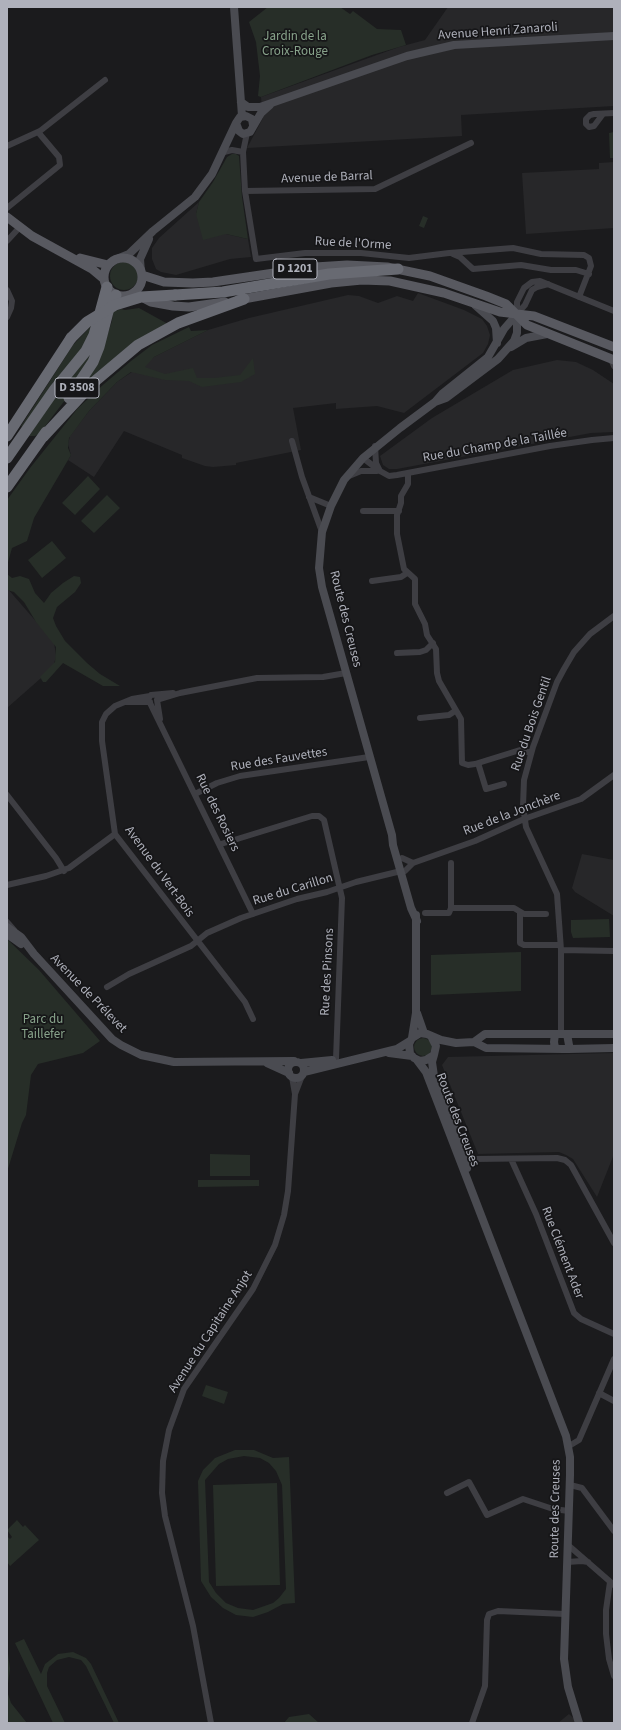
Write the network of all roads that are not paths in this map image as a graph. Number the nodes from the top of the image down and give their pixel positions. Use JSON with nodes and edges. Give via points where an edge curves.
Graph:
{"nodes":[{"id":1,"x":234,"y":7,"type":"edge"},
{"id":2,"x":614,"y":36,"type":"edge"},
{"id":3,"x":104,"y":80,"type":"dead end"},
{"id":4,"x":242,"y":102,"type":"junction"},
{"id":5,"x":272,"y":103,"type":"junction"},
{"id":6,"x":260,"y":107,"type":"junction"},
{"id":7,"x":614,"y":113,"type":"edge"},
{"id":8,"x":603,"y":114,"type":"dead end"},
{"id":9,"x":245,"y":116,"type":"junction"},
{"id":10,"x":236,"y":124,"type":"junction"},
{"id":11,"x":253,"y":125,"type":"junction"},
{"id":12,"x":38,"y":132,"type":"junction"},
{"id":13,"x":244,"y":133,"type":"junction"},
{"id":14,"x":471,"y":143,"type":"dead end"},
{"id":15,"x":7,"y":146,"type":"edge"},
{"id":16,"x":243,"y":152,"type":"junction"},
{"id":17,"x":223,"y":154,"type":"junction"},
{"id":18,"x":245,"y":191,"type":"junction"},
{"id":19,"x":7,"y":208,"type":"edge"},
{"id":20,"x":7,"y":217,"type":"edge"},
{"id":21,"x":19,"y":228,"type":"junction"},
{"id":22,"x":153,"y":231,"type":"junction"},
{"id":23,"x":7,"y":241,"type":"edge"},
{"id":24,"x":449,"y":253,"type":"junction"},
{"id":25,"x":73,"y":257,"type":"junction"},
{"id":26,"x":119,"y":258,"type":"junction"},
{"id":27,"x":108,"y":265,"type":"junction"},
{"id":28,"x":398,"y":269,"type":"junction"},
{"id":29,"x":142,"y":274,"type":"junction"},
{"id":30,"x":589,"y":274,"type":"junction"},
{"id":31,"x":105,"y":283,"type":"junction"},
{"id":32,"x":7,"y":290,"type":"edge"},
{"id":33,"x":134,"y":293,"type":"junction"},
{"id":34,"x":116,"y":295,"type":"junction"},
{"id":35,"x":579,"y":297,"type":"junction"},
{"id":36,"x":244,"y":299,"type":"junction"},
{"id":37,"x":469,"y":301,"type":"junction"},
{"id":38,"x":614,"y":311,"type":"edge"},
{"id":39,"x":517,"y":314,"type":"junction"},
{"id":40,"x":7,"y":317,"type":"edge"},
{"id":41,"x":547,"y":334,"type":"junction"},
{"id":42,"x":497,"y":344,"type":"junction"},
{"id":43,"x":614,"y":347,"type":"edge"},
{"id":44,"x":509,"y":348,"type":"junction"},
{"id":45,"x":613,"y":362,"type":"edge"},
{"id":46,"x":435,"y":402,"type":"junction"},
{"id":47,"x":24,"y":433,"type":"junction"},
{"id":48,"x":7,"y":436,"type":"edge"},
{"id":49,"x":43,"y":437,"type":"junction"},
{"id":50,"x":614,"y":438,"type":"edge"},
{"id":51,"x":292,"y":441,"type":"dead end"},
{"id":52,"x":375,"y":446,"type":"junction"},
{"id":53,"x":7,"y":454,"type":"edge"},
{"id":54,"x":7,"y":458,"type":"edge"},
{"id":55,"x":363,"y":458,"type":"junction"},
{"id":56,"x":380,"y":472,"type":"junction"},
{"id":57,"x":408,"y":473,"type":"junction"},
{"id":58,"x":344,"y":480,"type":"junction"},
{"id":59,"x":7,"y":487,"type":"edge"},
{"id":60,"x":309,"y":497,"type":"junction"},
{"id":61,"x":331,"y":506,"type":"junction"},
{"id":62,"x":363,"y":511,"type":"dead end"},
{"id":63,"x":398,"y":511,"type":"junction"},
{"id":64,"x":322,"y":532,"type":"junction"},
{"id":65,"x":407,"y":573,"type":"junction"},
{"id":66,"x":372,"y":581,"type":"dead end"},
{"id":67,"x":614,"y":616,"type":"edge"},
{"id":68,"x":433,"y":643,"type":"junction"},
{"id":69,"x":397,"y":653,"type":"dead end"},
{"id":70,"x":346,"y":673,"type":"junction"},
{"id":71,"x":153,"y":699,"type":"junction"},
{"id":72,"x":455,"y":711,"type":"junction"},
{"id":73,"x":420,"y":718,"type":"dead end"},
{"id":74,"x":531,"y":753,"type":"junction"},
{"id":75,"x":370,"y":757,"type":"junction"},
{"id":76,"x":478,"y":763,"type":"junction"},
{"id":77,"x":614,"y":775,"type":"edge"},
{"id":78,"x":504,"y":784,"type":"dead end"},
{"id":79,"x":195,"y":794,"type":"junction"},
{"id":80,"x":7,"y":795,"type":"edge"},
{"id":81,"x":524,"y":819,"type":"junction"},
{"id":82,"x":115,"y":834,"type":"junction"},
{"id":83,"x":392,"y":835,"type":"junction"},
{"id":84,"x":221,"y":844,"type":"junction"},
{"id":85,"x":402,"y":858,"type":"junction"},
{"id":86,"x":413,"y":863,"type":"junction"},
{"id":87,"x":451,"y":863,"type":"dead end"},
{"id":88,"x":64,"y":871,"type":"junction"},
{"id":89,"x":403,"y":871,"type":"junction"},
{"id":90,"x":7,"y":885,"type":"edge"},
{"id":91,"x":340,"y":887,"type":"junction"},
{"id":92,"x":452,"y":908,"type":"junction"},
{"id":93,"x":520,"y":912,"type":"junction"},
{"id":94,"x":425,"y":913,"type":"dead end"},
{"id":95,"x":253,"y":914,"type":"junction"},
{"id":96,"x":546,"y":914,"type":"dead end"},
{"id":97,"x":7,"y":922,"type":"edge"},
{"id":98,"x":7,"y":927,"type":"edge"},
{"id":99,"x":7,"y":934,"type":"edge"},
{"id":100,"x":21,"y":937,"type":"junction"},
{"id":101,"x":197,"y":941,"type":"junction"},
{"id":102,"x":561,"y":948,"type":"junction"},
{"id":103,"x":614,"y":951,"type":"edge"},
{"id":104,"x":34,"y":954,"type":"junction"},
{"id":105,"x":107,"y":987,"type":"dead end"},
{"id":106,"x":416,"y":1013,"type":"junction"},
{"id":107,"x":253,"y":1019,"type":"dead end"},
{"id":108,"x":427,"y":1034,"type":"junction"},
{"id":109,"x":561,"y":1034,"type":"junction"},
{"id":110,"x":614,"y":1034,"type":"edge"},
{"id":111,"x":411,"y":1040,"type":"junction"},
{"id":112,"x":456,"y":1042,"type":"junction"},
{"id":113,"x":474,"y":1042,"type":"junction"},
{"id":114,"x":556,"y":1048,"type":"junction"},
{"id":115,"x":614,"y":1048,"type":"edge"},
{"id":116,"x":568,"y":1049,"type":"junction"},
{"id":117,"x":384,"y":1052,"type":"junction"},
{"id":118,"x":435,"y":1053,"type":"junction"},
{"id":119,"x":360,"y":1057,"type":"junction"},
{"id":120,"x":414,"y":1058,"type":"junction"},
{"id":121,"x":336,"y":1059,"type":"junction"},
{"id":122,"x":298,"y":1062,"type":"junction"},
{"id":123,"x":267,"y":1063,"type":"junction"},
{"id":124,"x":303,"y":1074,"type":"junction"},
{"id":125,"x":290,"y":1075,"type":"junction"},
{"id":126,"x":295,"y":1094,"type":"junction"},
{"id":127,"x":452,"y":1141,"type":"junction"},
{"id":128,"x":465,"y":1157,"type":"junction"},
{"id":129,"x":511,"y":1159,"type":"junction"},
{"id":130,"x":472,"y":1191,"type":"junction"},
{"id":131,"x":614,"y":1243,"type":"edge"},
{"id":132,"x":614,"y":1334,"type":"edge"},
{"id":133,"x":614,"y":1359,"type":"edge"},
{"id":134,"x":599,"y":1393,"type":"junction"},
{"id":135,"x":614,"y":1401,"type":"edge"},
{"id":136,"x":568,"y":1446,"type":"junction"},
{"id":137,"x":570,"y":1485,"type":"junction"},
{"id":138,"x":446,"y":1493,"type":"dead end"},
{"id":139,"x":569,"y":1511,"type":"junction"},
{"id":140,"x":614,"y":1531,"type":"edge"},
{"id":141,"x":568,"y":1545,"type":"junction"},
{"id":142,"x":567,"y":1562,"type":"junction"},
{"id":143,"x":588,"y":1562,"type":"junction"},
{"id":144,"x":612,"y":1583,"type":"edge"},
{"id":145,"x":565,"y":1614,"type":"junction"},
{"id":146,"x":614,"y":1676,"type":"edge"},
{"id":147,"x":211,"y":1723,"type":"edge"},
{"id":148,"x":472,"y":1723,"type":"edge"},
{"id":149,"x":579,"y":1723,"type":"edge"}],
"edges":[{"from":1,"to":4,"type":"main road"},
{"from":2,"to":5,"type":"main road","name":"Avenue Henri Zanaroli","via":[[454,45],[432,49]]},
{"from":3,"to":12,"type":"street"},
{"from":4,"to":6,"type":"main road","via":[[248,107]]},
{"from":4,"to":9,"type":"main road"},
{"from":5,"to":6,"type":"main road","name":"Avenue Henri Zanaroli"},
{"from":5,"to":11,"type":"main road","name":"Avenue Henri Zanaroli"},
{"from":6,"to":9,"type":"main road","name":"Avenue Henri Zanaroli"},
{"from":7,"to":8,"type":"street"},
{"from":9,"to":10,"type":"main road"},
{"from":9,"to":11,"type":"main road","via":[[252,119]]},
{"from":10,"to":13,"type":"main road","via":[[237,129]]},
{"from":10,"to":17,"type":"main road"},
{"from":11,"to":13,"type":"main road","via":[[252,130]]},
{"from":12,"to":15,"type":"street"},
{"from":12,"to":19,"type":"street","via":[[59,156],[60,165]]},
{"from":13,"to":16,"type":"street"},
{"from":13,"to":17,"type":"main road","via":[[231,141]]},
{"from":14,"to":18,"type":"street","name":"Avenue de Barral","via":[[375,189]]},
{"from":16,"to":17,"type":"street","via":[[232,150]]},
{"from":16,"to":18,"type":"street"},
{"from":17,"to":22,"type":"main road","via":[[195,197]]},
{"from":18,"to":24,"type":"street","name":"Rue de l'Orme","via":[[256,258],[305,253],[361,253],[409,258]]},
{"from":20,"to":21,"type":"main road"},
{"from":21,"to":23,"type":"street"},
{"from":21,"to":25,"type":"main road"},
{"from":22,"to":26,"type":"main road","via":[[129,254]]},
{"from":22,"to":29,"type":"main road","via":[[140,259]]},
{"from":24,"to":30,"type":"street","via":[[460,257],[473,269],[521,265],[551,270],[576,270]]},
{"from":24,"to":30,"type":"street","name":"Rue de l'Orme","via":[[513,248],[541,254],[584,255],[589,258]]},
{"from":25,"to":27,"type":"main road"},
{"from":25,"to":31,"type":"main road","via":[[92,269]]},
{"from":26,"to":27,"type":"main road"},
{"from":26,"to":29,"type":"main road","via":[[132,260]]},
{"from":27,"to":31,"type":"main road","via":[[104,274]]},
{"from":28,"to":29,"type":"main road","number":"D 1201","via":[[371,265],[315,267],[193,283],[164,282]]},
{"from":28,"to":39,"type":"main road","number":"D 1201","via":[[430,276],[477,292],[506,304]]},
{"from":28,"to":48,"type":"highway","bridge":true,"via":[[329,274],[223,292],[141,297],[115,305],[87,322],[71,338]]},
{"from":29,"to":33,"type":"main road","via":[[139,288]]},
{"from":30,"to":35,"type":"street"},
{"from":31,"to":34,"type":"main road"},
{"from":31,"to":47,"type":"highway","number":"D 3508","via":[[90,346]]},
{"from":32,"to":40,"type":"street","via":[[12,301]]},
{"from":33,"to":34,"type":"main road"},
{"from":33,"to":36,"type":"main road","number":"D 1201","via":[[151,302],[173,306],[203,306]]},
{"from":34,"to":49,"type":"highway","number":"D 3508","via":[[109,308],[100,347],[93,362]]},
{"from":35,"to":38,"type":"street"},
{"from":35,"to":39,"type":"street","via":[[536,281],[524,288],[517,302]]},
{"from":36,"to":37,"type":"main road","number":"D 1201","via":[[331,283],[376,280],[419,286]]},
{"from":36,"to":49,"type":"highway","via":[[178,323],[138,345],[94,382]]},
{"from":37,"to":39,"type":"main road","number":"D 1201","via":[[500,312]]},
{"from":37,"to":42,"type":"main road","via":[[493,321]]},
{"from":39,"to":41,"type":"main road","number":"D 1201","via":[[527,325]]},
{"from":39,"to":42,"type":"main road","name":"Route des Creuses","via":[[504,329]]},
{"from":39,"to":43,"type":"main road","number":"D 1201","via":[[534,316]]},
{"from":39,"to":44,"type":"main road","name":"Route des Creuses","via":[[517,333]]},
{"from":41,"to":44,"type":"main road","name":"Route des Creuses","via":[[526,338]]},
{"from":41,"to":45,"type":"main road","number":"D 1201"},
{"from":42,"to":46,"type":"main road","name":"Route des Creuses","via":[[488,357]]},
{"from":44,"to":46,"type":"main road","name":"Route des Creuses","via":[[480,374],[446,398]]},
{"from":46,"to":52,"type":"main road","name":"Route des Creuses"},
{"from":47,"to":53,"type":"highway"},
{"from":47,"to":54,"type":"highway","number":"D 3508"},
{"from":49,"to":59,"type":"highway","number":"D 3508"},
{"from":50,"to":57,"type":"street","name":"Rue du Champ de la Taillée","via":[[550,446]]},
{"from":51,"to":60,"type":"street"},
{"from":52,"to":55,"type":"main road","name":"Route des Creuses"},
{"from":52,"to":56,"type":"street","via":[[376,463]]},
{"from":55,"to":56,"type":"street"},
{"from":55,"to":58,"type":"main road","name":"Route des Creuses"},
{"from":56,"to":57,"type":"street","name":"Rue du Champ de la Taillée","via":[[389,476]]},
{"from":56,"to":58,"type":"street","name":"Rue du Champ de la Taillée","via":[[361,471]]},
{"from":57,"to":63,"type":"street","via":[[408,484],[401,496]]},
{"from":58,"to":61,"type":"main road","name":"Route des Creuses"},
{"from":60,"to":61,"type":"street"},
{"from":60,"to":64,"type":"street"},
{"from":61,"to":64,"type":"main road","name":"Route des Creuses"},
{"from":62,"to":63,"type":"street"},
{"from":63,"to":65,"type":"street","via":[[397,534]]},
{"from":64,"to":70,"type":"main road","name":"Route des Creuses","via":[[319,568],[322,587]]},
{"from":65,"to":66,"type":"street","via":[[401,577]]},
{"from":65,"to":68,"type":"street","via":[[412,574],[415,579],[415,604],[425,624],[427,635]]},
{"from":67,"to":74,"type":"street","name":"Rue du Bois Gentil","via":[[590,634],[574,652],[557,682]]},
{"from":68,"to":69,"type":"street","via":[[420,652]]},
{"from":68,"to":72,"type":"street","via":[[436,649],[439,681]]},
{"from":70,"to":71,"type":"street","name":"Avenue du Vert-Bois","via":[[323,677],[257,678]]},
{"from":70,"to":75,"type":"main road","name":"Route des Creuses"},
{"from":71,"to":79,"type":"street","name":"Rue des Rosiers","via":[[160,721]]},
{"from":71,"to":82,"type":"street","name":"Avenue du Vert-Bois","via":[[123,702],[115,706],[106,714],[102,727]]},
{"from":72,"to":73,"type":"street","via":[[449,715]]},
{"from":72,"to":76,"type":"street","via":[[461,719],[462,763]]},
{"from":74,"to":76,"type":"street","via":[[520,750]]},
{"from":74,"to":81,"type":"street","name":"Rue du Bois Gentil","via":[[524,780]]},
{"from":75,"to":79,"type":"street","name":"Rue des Fauvettes","via":[[240,776],[217,783]]},
{"from":75,"to":83,"type":"main road","name":"Route des Creuses"},
{"from":76,"to":78,"type":"street","via":[[486,789]]},
{"from":77,"to":81,"type":"street","name":"Rue de la Jonchère","via":[[588,795],[570,804]]},
{"from":79,"to":84,"type":"street","name":"Rue des Rosiers"},
{"from":80,"to":88,"type":"street"},
{"from":81,"to":86,"type":"street","name":"Rue de la Jonchère"},
{"from":81,"to":102,"type":"street","name":"Rue du Bois Gentil","via":[[557,894]]},
{"from":82,"to":88,"type":"street"},
{"from":82,"to":101,"type":"street","name":"Avenue du Vert-Bois"},
{"from":83,"to":85,"type":"main road","name":"Route des Creuses"},
{"from":83,"to":89,"type":"main road","name":"Route des Creuses"},
{"from":84,"to":91,"type":"street","name":"Rue des Pinsons","via":[[319,816],[325,825]]},
{"from":84,"to":95,"type":"street","name":"Rue des Rosiers"},
{"from":85,"to":86,"type":"street"},
{"from":85,"to":89,"type":"main road","name":"Route des Creuses"},
{"from":86,"to":89,"type":"street"},
{"from":87,"to":92,"type":"street"},
{"from":88,"to":90,"type":"street"},
{"from":89,"to":91,"type":"street","name":"Rue du Carillon"},
{"from":89,"to":106,"type":"main road","name":"Route des Creuses","via":[[417,921]]},
{"from":91,"to":95,"type":"street","name":"Rue du Carillon","via":[[297,898]]},
{"from":91,"to":121,"type":"street","name":"Rue des Pinsons","via":[[343,910]]},
{"from":92,"to":93,"type":"street","via":[[514,908]]},
{"from":92,"to":94,"type":"street","via":[[449,912]]},
{"from":93,"to":96,"type":"street"},
{"from":93,"to":102,"type":"street","via":[[520,943]]},
{"from":95,"to":101,"type":"street","name":"Rue du Carillon","via":[[207,933]]},
{"from":97,"to":100,"type":"street"},
{"from":98,"to":100,"type":"main road","name":"Avenue de Prélevet"},
{"from":99,"to":104,"type":"main road","name":"Avenue de Prélevet"},
{"from":100,"to":104,"type":"main road","name":"Avenue de Prélevet"},
{"from":101,"to":105,"type":"street","name":"Rue du Carillon"},
{"from":101,"to":107,"type":"street","via":[[245,1002]]},
{"from":102,"to":103,"type":"street"},
{"from":102,"to":109,"type":"street","name":"Rue du Bois Gentil"},
{"from":104,"to":123,"type":"main road","name":"Avenue de Prélevet","via":[[112,1038],[140,1055],[174,1062]]},
{"from":106,"to":108,"type":"main road","name":"Route des Creuses"},
{"from":106,"to":111,"type":"main road","name":"Route des Creuses"},
{"from":108,"to":111,"type":"main road","via":[[417,1034]]},
{"from":108,"to":112,"type":"main road"},
{"from":108,"to":118,"type":"main road","via":[[435,1042]]},
{"from":109,"to":110,"type":"main road"},
{"from":109,"to":113,"type":"main road","via":[[485,1034]]},
{"from":109,"to":114,"type":"main road","via":[[554,1042]]},
{"from":109,"to":116,"type":"main road","via":[[569,1041]]},
{"from":111,"to":117,"type":"main road","name":"Avenue de Prélevet","via":[[397,1049]]},
{"from":111,"to":120,"type":"main road","via":[[408,1047]]},
{"from":112,"to":113,"type":"main road"},
{"from":112,"to":118,"type":"main road"},
{"from":113,"to":114,"type":"main road","via":[[486,1048]]},
{"from":114,"to":116,"type":"main road"},
{"from":115,"to":116,"type":"main road"},
{"from":117,"to":119,"type":"main road","name":"Avenue de Prélevet"},
{"from":117,"to":120,"type":"main road","name":"Avenue de Prélevet"},
{"from":118,"to":120,"type":"main road","via":[[426,1060]]},
{"from":118,"to":128,"type":"main road","name":"Route des Creuses","via":[[432,1067],[434,1076]]},
{"from":119,"to":121,"type":"main road","name":"Avenue de Prélevet"},
{"from":119,"to":124,"type":"main road","name":"Avenue de Prélevet"},
{"from":120,"to":127,"type":"main road","name":"Route des Creuses","via":[[426,1072]]},
{"from":121,"to":122,"type":"main road","name":"Avenue de Prélevet"},
{"from":122,"to":123,"type":"main road","name":"Avenue de Prélevet"},
{"from":122,"to":124,"type":"main road","via":[[304,1067]]},
{"from":122,"to":125,"type":"main road","via":[[289,1066]]},
{"from":123,"to":125,"type":"main road","name":"Avenue de Prélevet"},
{"from":124,"to":125,"type":"main road","via":[[297,1078]]},
{"from":124,"to":126,"type":"street","name":"Avenue du Capitaine Anjot"},
{"from":125,"to":126,"type":"street","name":"Avenue du Capitaine Anjot"},
{"from":126,"to":147,"type":"street","name":"Avenue du Capitaine Anjot","via":[[288,1191],[275,1245],[253,1289],[184,1389],[169,1430],[163,1461],[162,1493],[165,1516],[191,1619]]},
{"from":127,"to":128,"type":"street","via":[[459,1153]]},
{"from":127,"to":130,"type":"main road","name":"Route des Creuses"},
{"from":128,"to":129,"type":"street"},
{"from":128,"to":130,"type":"main road","name":"Route des Creuses"},
{"from":129,"to":131,"type":"street","via":[[557,1158],[568,1162]]},
{"from":129,"to":132,"type":"street","name":"Rue Clément Ader","via":[[536,1214],[574,1313],[581,1319]]},
{"from":130,"to":136,"type":"main road","name":"Route des Creuses","via":[[563,1426]]},
{"from":133,"to":134,"type":"street"},
{"from":134,"to":135,"type":"street"},
{"from":134,"to":136,"type":"street","via":[[579,1440]]},
{"from":136,"to":137,"type":"main road","name":"Route des Creuses"},
{"from":137,"to":139,"type":"main road","name":"Route des Creuses"},
{"from":137,"to":140,"type":"street","via":[[582,1488]]},
{"from":138,"to":139,"type":"street","via":[[469,1482],[487,1515],[523,1499],[553,1509]]},
{"from":139,"to":141,"type":"main road","name":"Route des Creuses"},
{"from":141,"to":142,"type":"main road","name":"Route des Creuses"},
{"from":141,"to":143,"type":"street"},
{"from":142,"to":143,"type":"street"},
{"from":142,"to":145,"type":"main road","name":"Route des Creuses"},
{"from":143,"to":144,"type":"street"},
{"from":144,"to":146,"type":"street","via":[[605,1627]]},
{"from":145,"to":148,"type":"street","via":[[498,1611],[490,1614],[487,1620],[485,1686]]},
{"from":145,"to":149,"type":"main road","name":"Route des Creuses","via":[[565,1673]]}]}
